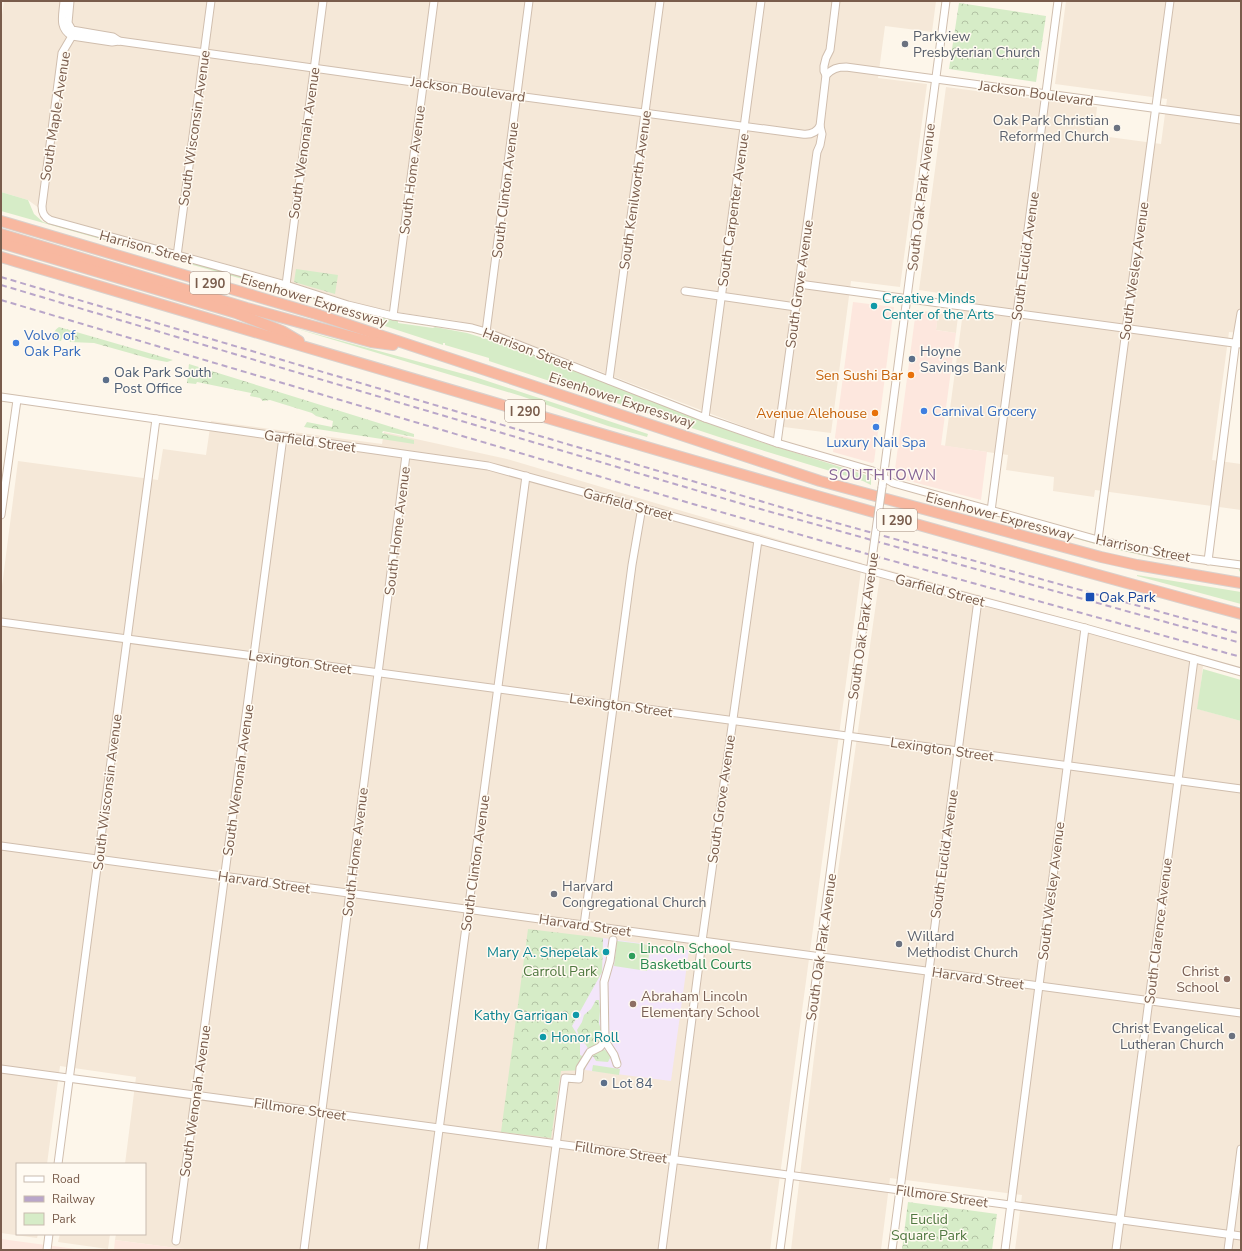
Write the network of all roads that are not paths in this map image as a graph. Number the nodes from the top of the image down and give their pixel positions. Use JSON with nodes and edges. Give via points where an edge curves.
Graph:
{"nodes":[{"id":1,"x":64,"y":1,"type":"edge"},
{"id":2,"x":70,"y":1,"type":"edge"},
{"id":3,"x":212,"y":1,"type":"edge"},
{"id":4,"x":323,"y":1,"type":"edge"},
{"id":5,"x":434,"y":1,"type":"edge"},
{"id":6,"x":529,"y":1,"type":"edge"},
{"id":7,"x":660,"y":1,"type":"edge"},
{"id":8,"x":761,"y":1,"type":"edge"},
{"id":9,"x":836,"y":1,"type":"edge"},
{"id":10,"x":946,"y":1,"type":"edge"},
{"id":11,"x":1058,"y":1,"type":"edge"},
{"id":12,"x":1170,"y":1,"type":"edge"},
{"id":13,"x":73,"y":34,"type":"junction"},
{"id":14,"x":204,"y":53,"type":"junction"},
{"id":15,"x":314,"y":68,"type":"junction"},
{"id":16,"x":826,"y":75,"type":"junction"},
{"id":17,"x":936,"y":79,"type":"junction"},
{"id":18,"x":423,"y":83,"type":"junction"},
{"id":19,"x":1046,"y":94,"type":"junction"},
{"id":20,"x":517,"y":96,"type":"junction"},
{"id":21,"x":1156,"y":109,"type":"junction"},
{"id":22,"x":645,"y":113,"type":"junction"},
{"id":23,"x":1241,"y":120,"type":"edge"},
{"id":24,"x":744,"y":126,"type":"junction"},
{"id":25,"x":818,"y":128,"type":"junction"},
{"id":26,"x":42,"y":212,"type":"joint"},
{"id":27,"x":1,"y":221,"type":"edge"},
{"id":28,"x":1,"y":234,"type":"edge"},
{"id":29,"x":1,"y":243,"type":"edge"},
{"id":30,"x":177,"y":256,"type":"junction"},
{"id":31,"x":1,"y":257,"type":"edge"},
{"id":32,"x":799,"y":284,"type":"junction"},
{"id":33,"x":286,"y":285,"type":"junction"},
{"id":34,"x":686,"y":291,"type":"dead end"},
{"id":35,"x":721,"y":296,"type":"junction"},
{"id":36,"x":908,"y":298,"type":"junction"},
{"id":37,"x":796,"y":307,"type":"junction"},
{"id":38,"x":1017,"y":313,"type":"junction"},
{"id":39,"x":1241,"y":313,"type":"edge"},
{"id":40,"x":393,"y":316,"type":"junction"},
{"id":41,"x":1126,"y":328,"type":"junction"},
{"id":42,"x":486,"y":332,"type":"junction"},
{"id":43,"x":1239,"y":344,"type":"edge"},
{"id":44,"x":419,"y":348,"type":"junction"},
{"id":45,"x":312,"y":349,"type":"junction"},
{"id":46,"x":609,"y":380,"type":"junction"},
{"id":47,"x":1,"y":397,"type":"edge"},
{"id":48,"x":17,"y":400,"type":"junction"},
{"id":49,"x":705,"y":418,"type":"junction"},
{"id":50,"x":156,"y":419,"type":"junction"},
{"id":51,"x":283,"y":437,"type":"junction"},
{"id":52,"x":777,"y":443,"type":"junction"},
{"id":53,"x":406,"y":455,"type":"junction"},
{"id":54,"x":526,"y":476,"type":"junction"},
{"id":55,"x":884,"y":477,"type":"junction"},
{"id":56,"x":642,"y":507,"type":"junction"},
{"id":57,"x":991,"y":510,"type":"junction"},
{"id":58,"x":1,"y":515,"type":"edge"},
{"id":59,"x":758,"y":540,"type":"junction"},
{"id":60,"x":1098,"y":540,"type":"junction"},
{"id":61,"x":1208,"y":561,"type":"junction"},
{"id":62,"x":1241,"y":565,"type":"edge"},
{"id":63,"x":871,"y":568,"type":"junction"},
{"id":64,"x":1241,"y":583,"type":"edge"},
{"id":65,"x":978,"y":600,"type":"junction"},
{"id":66,"x":1241,"y":614,"type":"edge"},
{"id":67,"x":1,"y":622,"type":"edge"},
{"id":68,"x":1085,"y":628,"type":"junction"},
{"id":69,"x":127,"y":639,"type":"junction"},
{"id":70,"x":254,"y":656,"type":"junction"},
{"id":71,"x":1194,"y":659,"type":"junction"},
{"id":72,"x":378,"y":672,"type":"junction"},
{"id":73,"x":1241,"y":672,"type":"edge"},
{"id":74,"x":498,"y":689,"type":"junction"},
{"id":75,"x":613,"y":704,"type":"junction"},
{"id":76,"x":732,"y":720,"type":"junction"},
{"id":77,"x":849,"y":736,"type":"junction"},
{"id":78,"x":958,"y":751,"type":"junction"},
{"id":79,"x":1067,"y":766,"type":"junction"},
{"id":80,"x":1178,"y":781,"type":"junction"},
{"id":81,"x":1241,"y":789,"type":"edge"},
{"id":82,"x":1,"y":846,"type":"edge"},
{"id":83,"x":98,"y":859,"type":"junction"},
{"id":84,"x":225,"y":876,"type":"junction"},
{"id":85,"x":350,"y":893,"type":"junction"},
{"id":86,"x":468,"y":909,"type":"junction"},
{"id":87,"x":584,"y":925,"type":"junction"},
{"id":88,"x":613,"y":940,"type":"dead end"},
{"id":89,"x":702,"y":941,"type":"junction"},
{"id":90,"x":820,"y":957,"type":"junction"},
{"id":91,"x":929,"y":971,"type":"junction"},
{"id":92,"x":1039,"y":986,"type":"junction"},
{"id":93,"x":1149,"y":1000,"type":"junction"},
{"id":94,"x":1241,"y":1013,"type":"edge"},
{"id":95,"x":605,"y":1041,"type":"junction"},
{"id":96,"x":617,"y":1064,"type":"dead end"},
{"id":97,"x":1,"y":1069,"type":"edge"},
{"id":98,"x":70,"y":1078,"type":"junction"},
{"id":99,"x":196,"y":1095,"type":"junction"},
{"id":100,"x":322,"y":1112,"type":"junction"},
{"id":101,"x":439,"y":1128,"type":"junction"},
{"id":102,"x":556,"y":1144,"type":"junction"},
{"id":103,"x":1241,"y":1149,"type":"edge"},
{"id":104,"x":674,"y":1160,"type":"junction"},
{"id":105,"x":58,"y":1163,"type":"edge"},
{"id":106,"x":790,"y":1175,"type":"junction"},
{"id":107,"x":900,"y":1190,"type":"junction"},
{"id":108,"x":1010,"y":1206,"type":"junction"},
{"id":109,"x":1120,"y":1220,"type":"junction"},
{"id":110,"x":49,"y":1235,"type":"edge"},
{"id":111,"x":1230,"y":1235,"type":"junction"},
{"id":112,"x":1241,"y":1236,"type":"edge"},
{"id":113,"x":176,"y":1241,"type":"dead end"},
{"id":114,"x":47,"y":1250,"type":"edge"},
{"id":115,"x":304,"y":1250,"type":"edge"},
{"id":116,"x":423,"y":1250,"type":"edge"},
{"id":117,"x":542,"y":1250,"type":"edge"},
{"id":118,"x":662,"y":1250,"type":"edge"},
{"id":119,"x":780,"y":1250,"type":"edge"},
{"id":120,"x":892,"y":1250,"type":"edge"},
{"id":121,"x":1005,"y":1250,"type":"edge"},
{"id":122,"x":1116,"y":1250,"type":"edge"},
{"id":123,"x":1228,"y":1250,"type":"edge"}],
"edges":[{"from":1,"to":13,"type":"street","name":"South Maple Avenue","via":[[62,26],[67,33]]},
{"from":2,"to":13,"type":"street","via":[[68,23]]},
{"from":3,"to":14,"type":"street","name":"South Wisconsin Avenue"},
{"from":4,"to":15,"type":"street","name":"South Wenonah Avenue"},
{"from":5,"to":18,"type":"street","name":"South Home Avenue"},
{"from":6,"to":20,"type":"street","name":"South Clinton Avenue"},
{"from":7,"to":22,"type":"street","name":"South Kenilworth Avenue"},
{"from":8,"to":24,"type":"street","name":"South Carpenter Avenue"},
{"from":9,"to":16,"type":"street","name":"South Grove Avenue","via":[[830,50],[824,66]]},
{"from":10,"to":17,"type":"street","name":"South Oak Park Avenue"},
{"from":11,"to":19,"type":"street","name":"South Euclid Avenue"},
{"from":12,"to":21,"type":"street","name":"South Wesley Avenue"},
{"from":13,"to":14,"type":"street","name":"Jackson Boulevard","via":[[112,42]]},
{"from":13,"to":26,"type":"street","name":"South Maple Avenue","via":[[62,53]]},
{"from":14,"to":15,"type":"street","name":"Jackson Boulevard"},
{"from":14,"to":30,"type":"street","name":"South Wisconsin Avenue"},
{"from":15,"to":18,"type":"street","name":"Jackson Boulevard"},
{"from":15,"to":33,"type":"street","name":"South Wenonah Avenue"},
{"from":16,"to":17,"type":"street","name":"Jackson Boulevard","via":[[832,70],[846,67]]},
{"from":16,"to":25,"type":"street","name":"South Grove Avenue"},
{"from":17,"to":19,"type":"street","name":"Jackson Boulevard"},
{"from":17,"to":36,"type":"street","name":"South Oak Park Avenue"},
{"from":18,"to":20,"type":"street","name":"Jackson Boulevard"},
{"from":18,"to":40,"type":"street","name":"South Home Avenue"},
{"from":19,"to":21,"type":"street","name":"Jackson Boulevard"},
{"from":19,"to":38,"type":"street","name":"South Euclid Avenue"},
{"from":20,"to":22,"type":"street","name":"Jackson Boulevard"},
{"from":20,"to":42,"type":"street","name":"South Clinton Avenue"},
{"from":21,"to":23,"type":"street","name":"Jackson Boulevard"},
{"from":21,"to":41,"type":"street","name":"South Wesley Avenue"},
{"from":22,"to":24,"type":"street","name":"Jackson Boulevard"},
{"from":22,"to":46,"type":"street","name":"South Kenilworth Avenue"},
{"from":24,"to":25,"type":"street","name":"Jackson Boulevard","via":[[807,134]]},
{"from":24,"to":35,"type":"street","name":"South Carpenter Avenue"},
{"from":25,"to":32,"type":"street","name":"South Grove Avenue","via":[[822,134],[817,152]]},
{"from":26,"to":30,"type":"street","name":"Harrison Street","via":[[50,220]]},
{"from":27,"to":44,"type":"highway","name":"Eisenhower Expressway","number":"I 290","via":[[309,312]]},
{"from":28,"to":44,"type":"highway","via":[[268,314],[371,342]]},
{"from":29,"to":45,"type":"highway","via":[[236,313],[282,330]]},
{"from":30,"to":33,"type":"street","name":"Harrison Street"},
{"from":31,"to":45,"type":"highway","number":"I 290"},
{"from":32,"to":36,"type":"street"},
{"from":32,"to":37,"type":"street","name":"South Grove Avenue"},
{"from":33,"to":40,"type":"street","name":"Harrison Street"},
{"from":34,"to":35,"type":"street"},
{"from":35,"to":37,"type":"street"},
{"from":35,"to":49,"type":"street","name":"South Carpenter Avenue"},
{"from":36,"to":38,"type":"street"},
{"from":36,"to":55,"type":"street","name":"South Oak Park Avenue"},
{"from":37,"to":52,"type":"street","name":"South Grove Avenue"},
{"from":38,"to":41,"type":"street"},
{"from":38,"to":57,"type":"street","name":"South Euclid Avenue"},
{"from":39,"to":43,"type":"street"},
{"from":40,"to":42,"type":"street","name":"Harrison Street"},
{"from":41,"to":43,"type":"street"},
{"from":41,"to":60,"type":"street","name":"South Wesley Avenue"},
{"from":42,"to":46,"type":"street","name":"Harrison Street"},
{"from":43,"to":61,"type":"street"},
{"from":44,"to":64,"type":"highway","name":"Eisenhower Expressway","number":"I 290","via":[[820,481],[1101,557]]},
{"from":45,"to":66,"type":"highway","number":"I 290","via":[[892,518]]},
{"from":46,"to":49,"type":"street","name":"Harrison Street"},
{"from":47,"to":48,"type":"street","name":"Garfield Street"},
{"from":48,"to":50,"type":"street","name":"Garfield Street"},
{"from":48,"to":58,"type":"street"},
{"from":49,"to":52,"type":"street","name":"Harrison Street"},
{"from":50,"to":51,"type":"street","name":"Garfield Street"},
{"from":50,"to":69,"type":"street","name":"South Wisconsin Avenue"},
{"from":51,"to":53,"type":"street","name":"Garfield Street"},
{"from":51,"to":70,"type":"street","name":"South Wenonah Avenue"},
{"from":52,"to":55,"type":"street","name":"Harrison Street"},
{"from":53,"to":54,"type":"street","name":"Garfield Street","via":[[488,466]]},
{"from":53,"to":72,"type":"street","name":"South Home Avenue"},
{"from":54,"to":56,"type":"street","name":"Garfield Street"},
{"from":54,"to":74,"type":"street","name":"South Clinton Avenue"},
{"from":55,"to":57,"type":"street","name":"Harrison Street","via":[[894,483]]},
{"from":55,"to":63,"type":"street","name":"South Oak Park Avenue","bridge":true},
{"from":56,"to":59,"type":"street","name":"Garfield Street"},
{"from":56,"to":75,"type":"street"},
{"from":57,"to":60,"type":"street","name":"Harrison Street"},
{"from":59,"to":63,"type":"street","name":"Garfield Street"},
{"from":59,"to":76,"type":"street","name":"South Grove Avenue"},
{"from":60,"to":61,"type":"street","name":"Harrison Street","via":[[1158,554]]},
{"from":61,"to":62,"type":"street","name":"Harrison Street"},
{"from":63,"to":65,"type":"street","name":"Garfield Street"},
{"from":63,"to":77,"type":"street","name":"South Oak Park Avenue"},
{"from":65,"to":68,"type":"street","name":"Garfield Street"},
{"from":65,"to":78,"type":"street","name":"South Euclid Avenue"},
{"from":67,"to":69,"type":"street","name":"Lexington Street"},
{"from":68,"to":71,"type":"street","name":"Garfield Street"},
{"from":68,"to":79,"type":"street","name":"South Wesley Avenue"},
{"from":69,"to":70,"type":"street","name":"Lexington Street"},
{"from":69,"to":83,"type":"street","name":"South Wisconsin Avenue"},
{"from":70,"to":72,"type":"street","name":"Lexington Street"},
{"from":70,"to":84,"type":"street","name":"South Wenonah Avenue"},
{"from":71,"to":73,"type":"street","name":"Garfield Street"},
{"from":71,"to":80,"type":"street","name":"South Clarence Avenue"},
{"from":72,"to":74,"type":"street","name":"Lexington Street"},
{"from":72,"to":85,"type":"street","name":"South Home Avenue"},
{"from":74,"to":75,"type":"street","name":"Lexington Street"},
{"from":74,"to":86,"type":"street","name":"South Clinton Avenue"},
{"from":75,"to":76,"type":"street","name":"Lexington Street"},
{"from":75,"to":87,"type":"street"},
{"from":76,"to":77,"type":"street","name":"Lexington Street"},
{"from":76,"to":89,"type":"street","name":"South Grove Avenue"},
{"from":77,"to":78,"type":"street","name":"Lexington Street"},
{"from":77,"to":90,"type":"street","name":"South Oak Park Avenue"},
{"from":78,"to":79,"type":"street","name":"Lexington Street"},
{"from":78,"to":91,"type":"street","name":"South Euclid Avenue"},
{"from":79,"to":80,"type":"street","name":"Lexington Street"},
{"from":79,"to":92,"type":"street","name":"South Wesley Avenue"},
{"from":80,"to":81,"type":"street","name":"Lexington Street"},
{"from":80,"to":93,"type":"street","name":"South Clarence Avenue"},
{"from":82,"to":83,"type":"street","name":"Harvard Street"},
{"from":83,"to":84,"type":"street","name":"Harvard Street"},
{"from":83,"to":98,"type":"street","name":"South Wisconsin Avenue"},
{"from":84,"to":85,"type":"street","name":"Harvard Street"},
{"from":84,"to":99,"type":"street","name":"South Wenonah Avenue"},
{"from":85,"to":86,"type":"street","name":"Harvard Street"},
{"from":85,"to":100,"type":"street","name":"South Home Avenue"},
{"from":86,"to":87,"type":"street","name":"Harvard Street"},
{"from":86,"to":101,"type":"street","name":"South Clinton Avenue"},
{"from":87,"to":89,"type":"street","name":"Harvard Street"},
{"from":88,"to":95,"type":"street","via":[[604,982]]},
{"from":89,"to":90,"type":"street","name":"Harvard Street"},
{"from":89,"to":104,"type":"street","name":"South Grove Avenue"},
{"from":90,"to":91,"type":"street","name":"Harvard Street"},
{"from":90,"to":106,"type":"street","name":"South Oak Park Avenue"},
{"from":91,"to":92,"type":"street","name":"Harvard Street"},
{"from":91,"to":107,"type":"street","name":"South Euclid Avenue"},
{"from":92,"to":93,"type":"street","name":"Harvard Street"},
{"from":92,"to":108,"type":"street","name":"South Wesley Avenue"},
{"from":93,"to":94,"type":"street","name":"Harvard Street"},
{"from":93,"to":109,"type":"street","name":"South Clarence Avenue"},
{"from":95,"to":96,"type":"street"},
{"from":95,"to":102,"type":"street","via":[[600,1048],[590,1052],[580,1068],[579,1079],[565,1078]]},
{"from":97,"to":98,"type":"street","name":"Fillmore Street"},
{"from":98,"to":99,"type":"street","name":"Fillmore Street"},
{"from":98,"to":105,"type":"street","name":"South Wisconsin Avenue"},
{"from":99,"to":100,"type":"street","name":"Fillmore Street"},
{"from":99,"to":113,"type":"street","name":"South Wenonah Avenue"},
{"from":100,"to":101,"type":"street","name":"Fillmore Street"},
{"from":100,"to":115,"type":"street","name":"South Home Avenue"},
{"from":101,"to":102,"type":"street","name":"Fillmore Street"},
{"from":101,"to":116,"type":"street","name":"South Clinton Avenue"},
{"from":102,"to":104,"type":"street","name":"Fillmore Street"},
{"from":102,"to":117,"type":"street"},
{"from":103,"to":111,"type":"street"},
{"from":104,"to":106,"type":"street","name":"Fillmore Street"},
{"from":104,"to":118,"type":"street","name":"South Grove Avenue"},
{"from":106,"to":107,"type":"street","name":"Fillmore Street"},
{"from":106,"to":119,"type":"street","name":"South Oak Park Avenue"},
{"from":107,"to":108,"type":"street","name":"Fillmore Street"},
{"from":107,"to":120,"type":"street","name":"South Euclid Avenue"},
{"from":108,"to":109,"type":"street","name":"Fillmore Street"},
{"from":108,"to":121,"type":"street","name":"South Wesley Avenue"},
{"from":109,"to":111,"type":"street","name":"Fillmore Street"},
{"from":109,"to":122,"type":"street","name":"South Clarence Avenue"},
{"from":110,"to":114,"type":"street"},
{"from":111,"to":112,"type":"street","name":"Fillmore Street"},
{"from":111,"to":123,"type":"street"}]}
